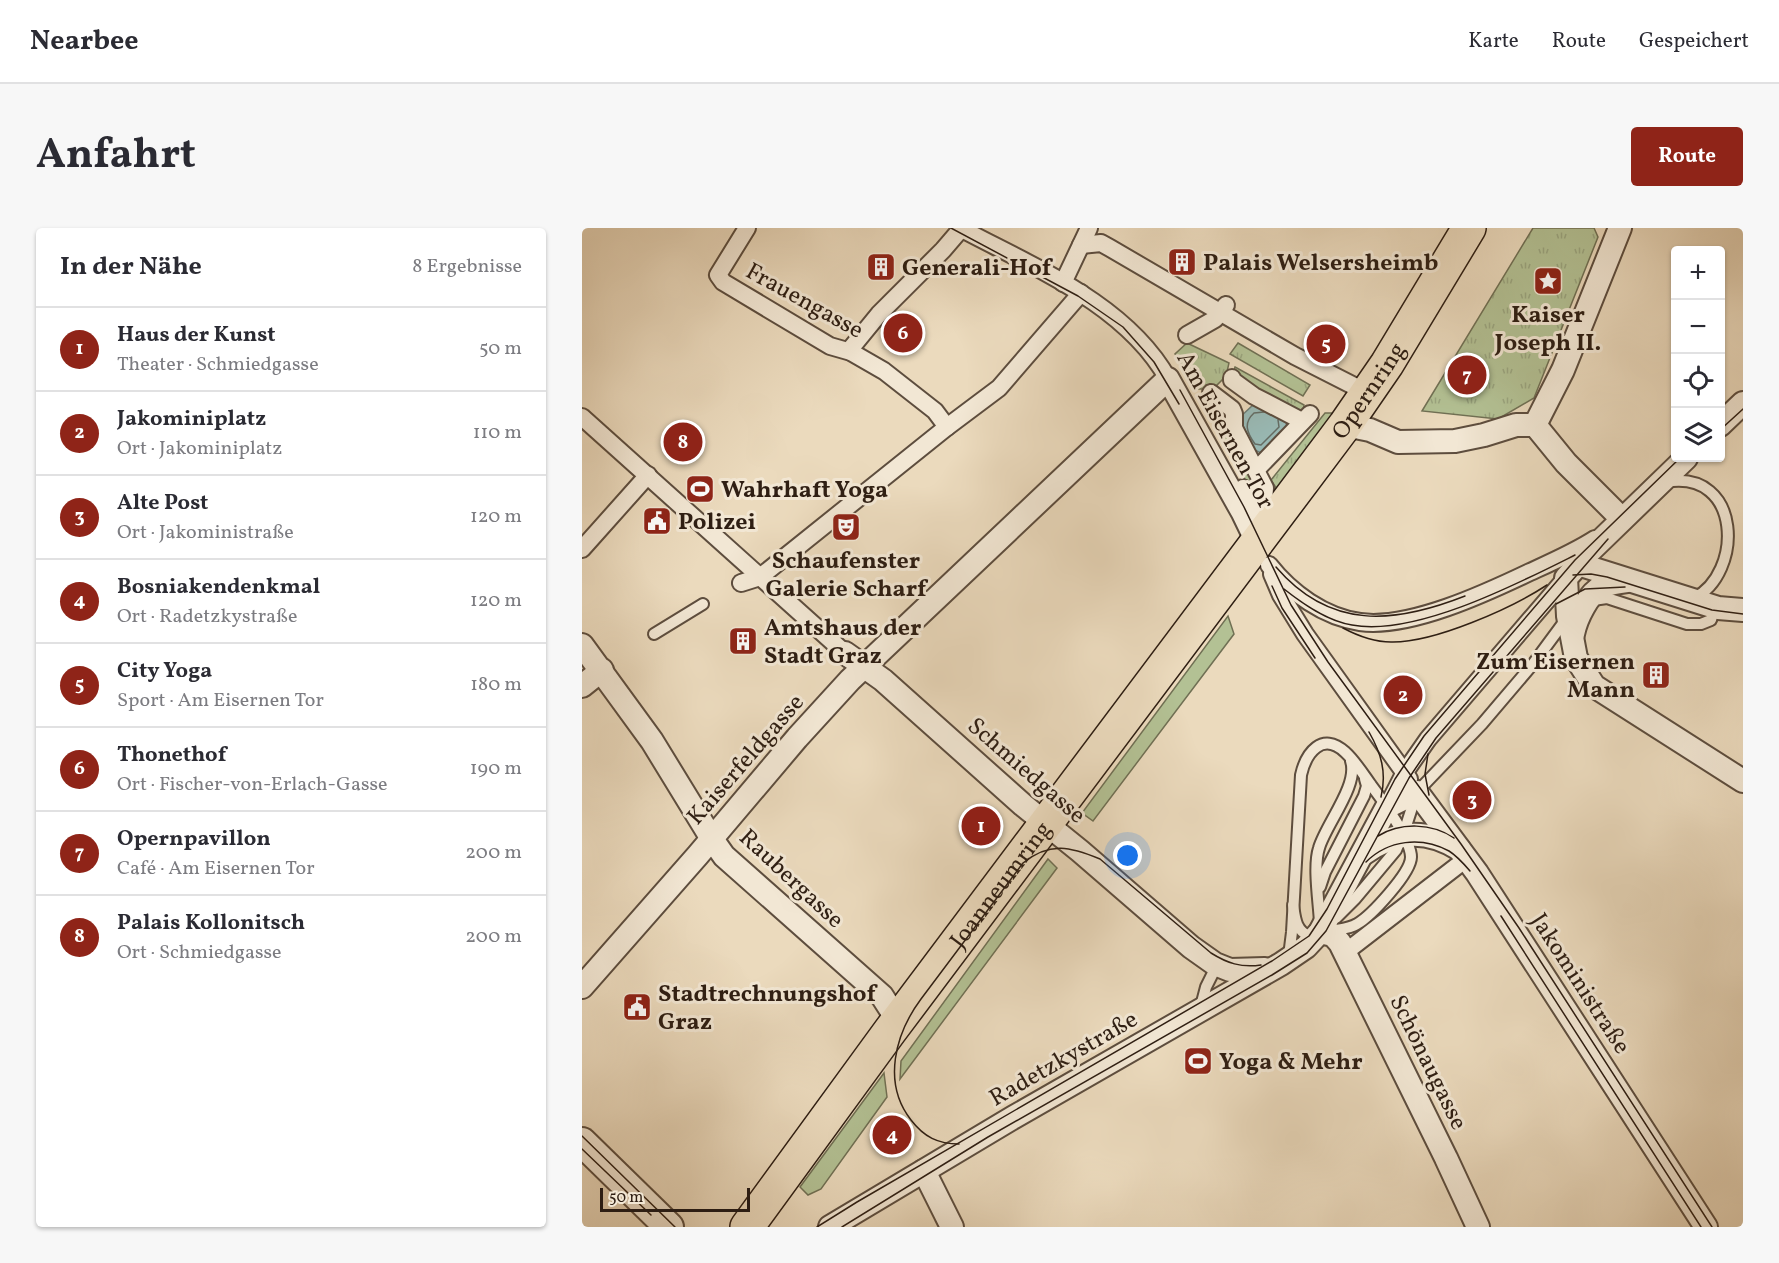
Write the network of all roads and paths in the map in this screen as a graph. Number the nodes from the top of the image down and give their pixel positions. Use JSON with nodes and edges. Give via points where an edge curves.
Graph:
{"nodes":[{"id":1,"x":747,"y":228,"type":"edge"},
{"id":2,"x":961,"y":228,"type":"edge"},
{"id":3,"x":1089,"y":228,"type":"edge"},
{"id":4,"x":1469,"y":228,"type":"edge"},
{"id":5,"x":1620,"y":228,"type":"edge"},
{"id":6,"x":1081,"y":245,"type":"junction"},
{"id":7,"x":1063,"y":283,"type":"junction"},
{"id":8,"x":1081,"y":293,"type":"junction"},
{"id":9,"x":1224,"y":307,"type":"junction"},
{"id":10,"x":1187,"y":335,"type":"dead end"},
{"id":11,"x":850,"y":352,"type":"junction"},
{"id":12,"x":1168,"y":379,"type":"junction"},
{"id":13,"x":1354,"y":386,"type":"dead end"},
{"id":14,"x":1254,"y":396,"type":"junction"},
{"id":15,"x":1743,"y":403,"type":"edge"},
{"id":16,"x":1234,"y":414,"type":"junction"},
{"id":17,"x":582,"y":417,"type":"edge"},
{"id":18,"x":1725,"y":420,"type":"edge"},
{"id":19,"x":1535,"y":425,"type":"junction"},
{"id":20,"x":1345,"y":426,"type":"junction"},
{"id":21,"x":947,"y":427,"type":"junction"},
{"id":22,"x":1682,"y":462,"type":"edge"},
{"id":23,"x":1257,"y":469,"type":"junction"},
{"id":24,"x":648,"y":476,"type":"junction"},
{"id":25,"x":1657,"y":485,"type":"junction"},
{"id":26,"x":1243,"y":488,"type":"dead end"},
{"id":27,"x":1622,"y":519,"type":"junction"},
{"id":28,"x":1262,"y":528,"type":"junction"},
{"id":29,"x":1739,"y":529,"type":"dead end"},
{"id":30,"x":582,"y":549,"type":"edge"},
{"id":31,"x":1733,"y":568,"type":"dead end"},
{"id":32,"x":1572,"y":571,"type":"junction"},
{"id":33,"x":760,"y":577,"type":"junction"},
{"id":34,"x":1629,"y":580,"type":"junction"},
{"id":35,"x":741,"y":583,"type":"dead end"},
{"id":36,"x":1687,"y":598,"type":"junction"},
{"id":37,"x":703,"y":604,"type":"dead end"},
{"id":38,"x":1718,"y":608,"type":"junction"},
{"id":39,"x":1743,"y":610,"type":"edge"},
{"id":40,"x":1576,"y":611,"type":"junction"},
{"id":41,"x":654,"y":634,"type":"dead end"},
{"id":42,"x":1560,"y":642,"type":"junction"},
{"id":43,"x":582,"y":645,"type":"edge"},
{"id":44,"x":845,"y":653,"type":"joint"},
{"id":45,"x":864,"y":667,"type":"junction"},
{"id":46,"x":602,"y":670,"type":"junction"},
{"id":47,"x":582,"y":686,"type":"edge"},
{"id":48,"x":1349,"y":757,"type":"junction"},
{"id":49,"x":1405,"y":772,"type":"junction"},
{"id":50,"x":1364,"y":775,"type":"junction"},
{"id":51,"x":1743,"y":781,"type":"edge"},
{"id":52,"x":1417,"y":792,"type":"junction"},
{"id":53,"x":1396,"y":814,"type":"junction"},
{"id":54,"x":1046,"y":824,"type":"junction"},
{"id":55,"x":712,"y":839,"type":"junction"},
{"id":56,"x":1363,"y":854,"type":"junction"},
{"id":57,"x":1465,"y":864,"type":"junction"},
{"id":58,"x":1319,"y":893,"type":"junction"},
{"id":59,"x":1293,"y":905,"type":"junction"},
{"id":60,"x":1337,"y":937,"type":"junction"},
{"id":61,"x":1280,"y":964,"type":"junction"},
{"id":62,"x":1217,"y":965,"type":"junction"},
{"id":63,"x":582,"y":987,"type":"edge"},
{"id":64,"x":1200,"y":1010,"type":"junction"},
{"id":65,"x":898,"y":1021,"type":"junction"},
{"id":66,"x":582,"y":1142,"type":"edge"},
{"id":67,"x":924,"y":1171,"type":"junction"},
{"id":68,"x":669,"y":1227,"type":"edge"},
{"id":69,"x":747,"y":1227,"type":"edge"},
{"id":70,"x":830,"y":1227,"type":"edge"},
{"id":71,"x":952,"y":1227,"type":"edge"},
{"id":72,"x":1478,"y":1227,"type":"edge"},
{"id":73,"x":1706,"y":1227,"type":"edge"}],
"edges":[{"from":1,"to":11,"type":"street","name":"Frauengasse","via":[[718,275],[723,282],[830,346]]},
{"from":2,"to":7,"type":"street","name":"Am Eisernen Tor"},
{"from":2,"to":11,"type":"street","via":[[879,314]]},
{"from":3,"to":6,"type":"street"},
{"from":4,"to":20,"type":"main road","name":"Opernring"},
{"from":5,"to":19,"type":"street","via":[[1563,370]]},
{"from":6,"to":7,"type":"street"},
{"from":6,"to":9,"type":"street","via":[[1101,243]]},
{"from":7,"to":8,"type":"street","name":"Am Eisernen Tor"},
{"from":8,"to":12,"type":"street","name":"Am Eisernen Tor","via":[[1125,324],[1145,344]]},
{"from":8,"to":21,"type":"street","via":[[999,388]]},
{"from":9,"to":10,"type":"street","name":"Am Eisernen Tor","via":[[1215,319]]},
{"from":9,"to":13,"type":"street","via":[[1314,366]]},
{"from":11,"to":21,"type":"street","name":"Frauengasse","via":[[884,371],[935,411]]},
{"from":12,"to":28,"type":"street","name":"Am Eisernen Tor","via":[[1243,513]]},
{"from":12,"to":45,"type":"street","name":"Kaiserfeldgasse"},
{"from":14,"to":16,"type":"street","name":"Am Eisernen Tor"},
{"from":14,"to":16,"type":"street","name":"Am Eisernen Tor","via":[[1232,379],[1227,381],[1213,394]]},
{"from":14,"to":23,"type":"street","name":"Am Eisernen Tor","via":[[1306,417]]},
{"from":15,"to":18,"type":"street"},
{"from":16,"to":23,"type":"street","name":"Am Eisernen Tor","via":[[1234,428]]},
{"from":17,"to":24,"type":"street","name":"Schmiedgasse"},
{"from":19,"to":20,"type":"street","via":[[1516,425],[1455,441],[1398,442],[1371,429]]},
{"from":19,"to":27,"type":"street","via":[[1566,463]]},
{"from":20,"to":28,"type":"main road","name":"Opernring"},
{"from":21,"to":33,"type":"street"},
{"from":22,"to":25,"type":"street"},
{"from":23,"to":28,"type":"street","name":"Am Eisernen Tor","via":[[1265,488]]},
{"from":24,"to":30,"type":"street"},
{"from":24,"to":33,"type":"street","name":"Schmiedgasse"},
{"from":25,"to":27,"type":"street"},
{"from":25,"to":29,"type":"lane","via":[[1686,481],[1710,488],[1732,508]]},
{"from":26,"to":28,"type":"street","name":"Am Eisernen Tor"},
{"from":27,"to":28,"type":"street","via":[[1589,543],[1492,590],[1427,613],[1362,622],[1324,610],[1292,589]]},
{"from":27,"to":32,"type":"street"},
{"from":28,"to":49,"type":"street","name":"Jakoministraße","via":[[1281,595],[1296,621]]},
{"from":28,"to":54,"type":"main road","name":"Joanneumring"},
{"from":31,"to":36,"type":"lane","via":[[1716,588]]},
{"from":32,"to":34,"type":"street"},
{"from":32,"to":40,"type":"street"},
{"from":32,"to":49,"type":"street","via":[[1434,732]]},
{"from":33,"to":35,"type":"street"},
{"from":33,"to":44,"type":"street","name":"Schmiedgasse"},
{"from":34,"to":36,"type":"street"},
{"from":34,"to":40,"type":"street","via":[[1600,588]]},
{"from":36,"to":38,"type":"street"},
{"from":37,"to":41,"type":"lane"},
{"from":38,"to":39,"type":"street"},
{"from":38,"to":40,"type":"lane","via":[[1711,620],[1701,624],[1687,624],[1607,598],[1597,598]]},
{"from":40,"to":42,"type":"street"},
{"from":42,"to":51,"type":"street","via":[[1594,686]]},
{"from":42,"to":52,"type":"lane"},
{"from":43,"to":46,"type":"street","name":"Raubergasse"},
{"from":44,"to":45,"type":"street","name":"Schmiedgasse"},
{"from":45,"to":54,"type":"street","name":"Schmiedgasse"},
{"from":45,"to":55,"type":"street","name":"Kaiserfeldgasse","via":[[797,738]]},
{"from":46,"to":47,"type":"street"},
{"from":46,"to":55,"type":"street","name":"Raubergasse","via":[[652,741]]},
{"from":48,"to":50,"type":"lane"},
{"from":48,"to":58,"type":"lane","via":[[1353,775],[1318,849]]},
{"from":48,"to":59,"type":"lane","via":[[1338,748],[1324,745],[1312,750],[1304,763],[1299,787]]},
{"from":49,"to":52,"type":"street","name":"Jakoministraße"},
{"from":49,"to":53,"type":"street"},
{"from":50,"to":53,"type":"lane"},
{"from":50,"to":58,"type":"lane","via":[[1364,796],[1325,872]]},
{"from":52,"to":53,"type":"street"},
{"from":52,"to":57,"type":"street","name":"Jakoministraße"},
{"from":53,"to":56,"type":"street","name":"Radetzkystraße"},
{"from":53,"to":56,"type":"street","via":[[1384,841]]},
{"from":53,"to":57,"type":"street","via":[[1421,835],[1439,838]]},
{"from":53,"to":60,"type":"lane","via":[[1396,850],[1355,899]]},
{"from":53,"to":60,"type":"lane","via":[[1410,850],[1409,865],[1359,923]]},
{"from":54,"to":62,"type":"street","name":"Schmiedgasse"},
{"from":54,"to":65,"type":"main road","name":"Joanneumring"},
{"from":55,"to":63,"type":"street","name":"Kaiserfeldgasse"},
{"from":55,"to":65,"type":"street","name":"Raubergasse","via":[[724,856],[882,996]]},
{"from":56,"to":60,"type":"street","name":"Radetzkystraße"},
{"from":57,"to":60,"type":"street"},
{"from":57,"to":73,"type":"street","name":"Jakoministraße"},
{"from":58,"to":60,"type":"lane"},
{"from":59,"to":60,"type":"lane","via":[[1300,931],[1309,936]]},
{"from":59,"to":61,"type":"lane","via":[[1291,945]]},
{"from":60,"to":61,"type":"street","name":"Radetzkystraße","via":[[1306,947]]},
{"from":60,"to":72,"type":"street","name":"Schönaugasse"},
{"from":61,"to":62,"type":"street","name":"Schmiedgasse","via":[[1237,971]]},
{"from":61,"to":64,"type":"street","name":"Radetzkystraße"},
{"from":62,"to":64,"type":"lane"},
{"from":64,"to":67,"type":"street","name":"Radetzkystraße"},
{"from":65,"to":69,"type":"main road","name":"Joanneumring"},
{"from":66,"to":68,"type":"street"},
{"from":67,"to":70,"type":"street","name":"Radetzkystraße"},
{"from":67,"to":71,"type":"street"}]}
